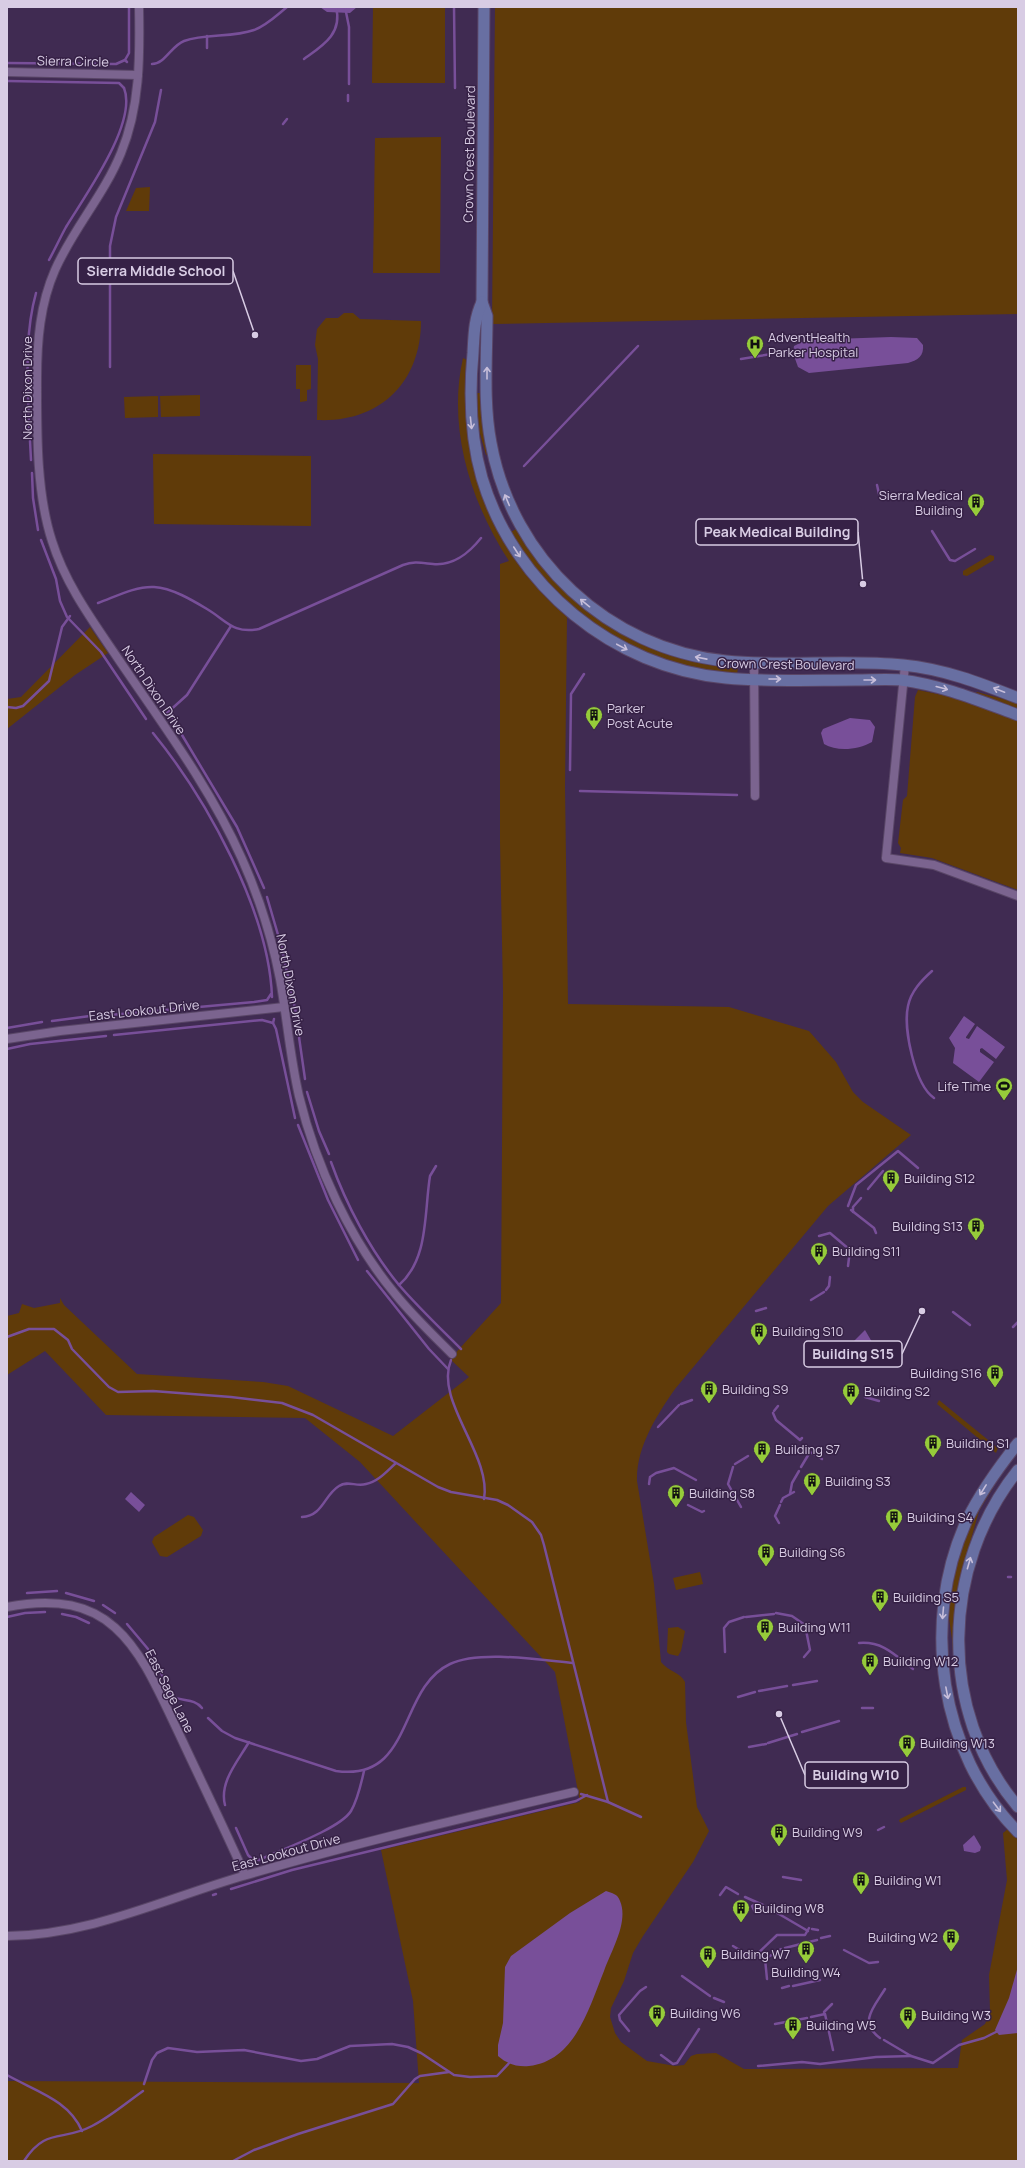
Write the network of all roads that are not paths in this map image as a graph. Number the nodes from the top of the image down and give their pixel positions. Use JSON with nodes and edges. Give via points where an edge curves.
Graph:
{"nodes":[{"id":1,"x":140,"y":7,"type":"edge"},
{"id":2,"x":484,"y":7,"type":"edge"},
{"id":3,"x":7,"y":72,"type":"edge"},
{"id":4,"x":138,"y":75,"type":"junction"},
{"id":5,"x":482,"y":302,"type":"junction"},
{"id":6,"x":754,"y":662,"type":"junction"},
{"id":7,"x":905,"y":665,"type":"junction"},
{"id":8,"x":754,"y":679,"type":"junction"},
{"id":9,"x":904,"y":681,"type":"junction"},
{"id":10,"x":1018,"y":698,"type":"edge"},
{"id":11,"x":1018,"y":715,"type":"edge"},
{"id":12,"x":755,"y":796,"type":"dead end"},
{"id":13,"x":1018,"y":896,"type":"edge"},
{"id":14,"x":284,"y":1007,"type":"junction"},
{"id":15,"x":7,"y":1039,"type":"edge"},
{"id":16,"x":452,"y":1354,"type":"dead end"},
{"id":17,"x":1018,"y":1444,"type":"edge"},
{"id":18,"x":1018,"y":1470,"type":"edge"},
{"id":19,"x":7,"y":1607,"type":"edge"},
{"id":20,"x":574,"y":1792,"type":"dead end"},
{"id":21,"x":1018,"y":1807,"type":"edge"},
{"id":22,"x":1018,"y":1832,"type":"edge"},
{"id":23,"x":245,"y":1875,"type":"junction"},
{"id":24,"x":7,"y":1936,"type":"edge"}],
"edges":[{"from":1,"to":4,"type":"street","name":"North Dixon Drive"},
{"from":2,"to":5,"type":"main road","name":"Crown Crest Boulevard"},
{"from":3,"to":4,"type":"street","name":"Sierra Circle"},
{"from":4,"to":14,"type":"street","name":"North Dixon Drive","via":[[134,111],[121,153],[110,177],[56,268],[42,310],[37,387],[44,508],[57,556],[76,594],[201,783],[240,854],[269,933]]},
{"from":6,"to":5,"type":"main road","name":"Crown Crest Boulevard","one_way":true,"via":[[699,657],[662,647],[634,635],[583,601],[542,559],[512,511],[493,456],[487,410],[487,316]]},
{"from":5,"to":8,"type":"main road","name":"Crown Crest Boulevard","one_way":true,"via":[[475,316],[470,381],[472,433],[485,488],[521,558],[567,609],[586,625],[621,646],[652,660],[689,672],[724,678]]},
{"from":6,"to":7,"type":"main road","name":"Crown Crest Boulevard"},
{"from":6,"to":8,"type":"street"},
{"from":7,"to":9,"type":"street"},
{"from":10,"to":7,"type":"main road","name":"Crown Crest Boulevard","one_way":true,"via":[[961,676]]},
{"from":8,"to":9,"type":"main road","name":"Crown Crest Boulevard","one_way":true},
{"from":8,"to":12,"type":"street"},
{"from":9,"to":11,"type":"main road","name":"Crown Crest Boulevard","one_way":true,"via":[[950,690]]},
{"from":9,"to":13,"type":"street","via":[[886,858],[934,865]]},
{"from":14,"to":15,"type":"street","name":"East Lookout Drive","via":[[60,1030]]},
{"from":14,"to":16,"type":"street","name":"North Dixon Drive","via":[[302,1108],[338,1201],[358,1240],[390,1288]]},
{"from":17,"to":22,"type":"main road","one_way":true,"via":[[986,1485],[963,1531],[946,1586],[942,1632],[945,1680],[958,1734],[986,1792]]},
{"from":21,"to":18,"type":"main road","one_way":true,"via":[[997,1776],[978,1738],[964,1692],[958,1646],[960,1606],[973,1551],[993,1507]]},
{"from":19,"to":23,"type":"street","name":"East Sage Lane","via":[[42,1602],[66,1604],[104,1619],[129,1641],[144,1662],[162,1696]]},
{"from":20,"to":23,"type":"street","name":"East Lookout Drive"},
{"from":23,"to":24,"type":"street","name":"East Lookout Drive","via":[[101,1923],[46,1934]]}]}
